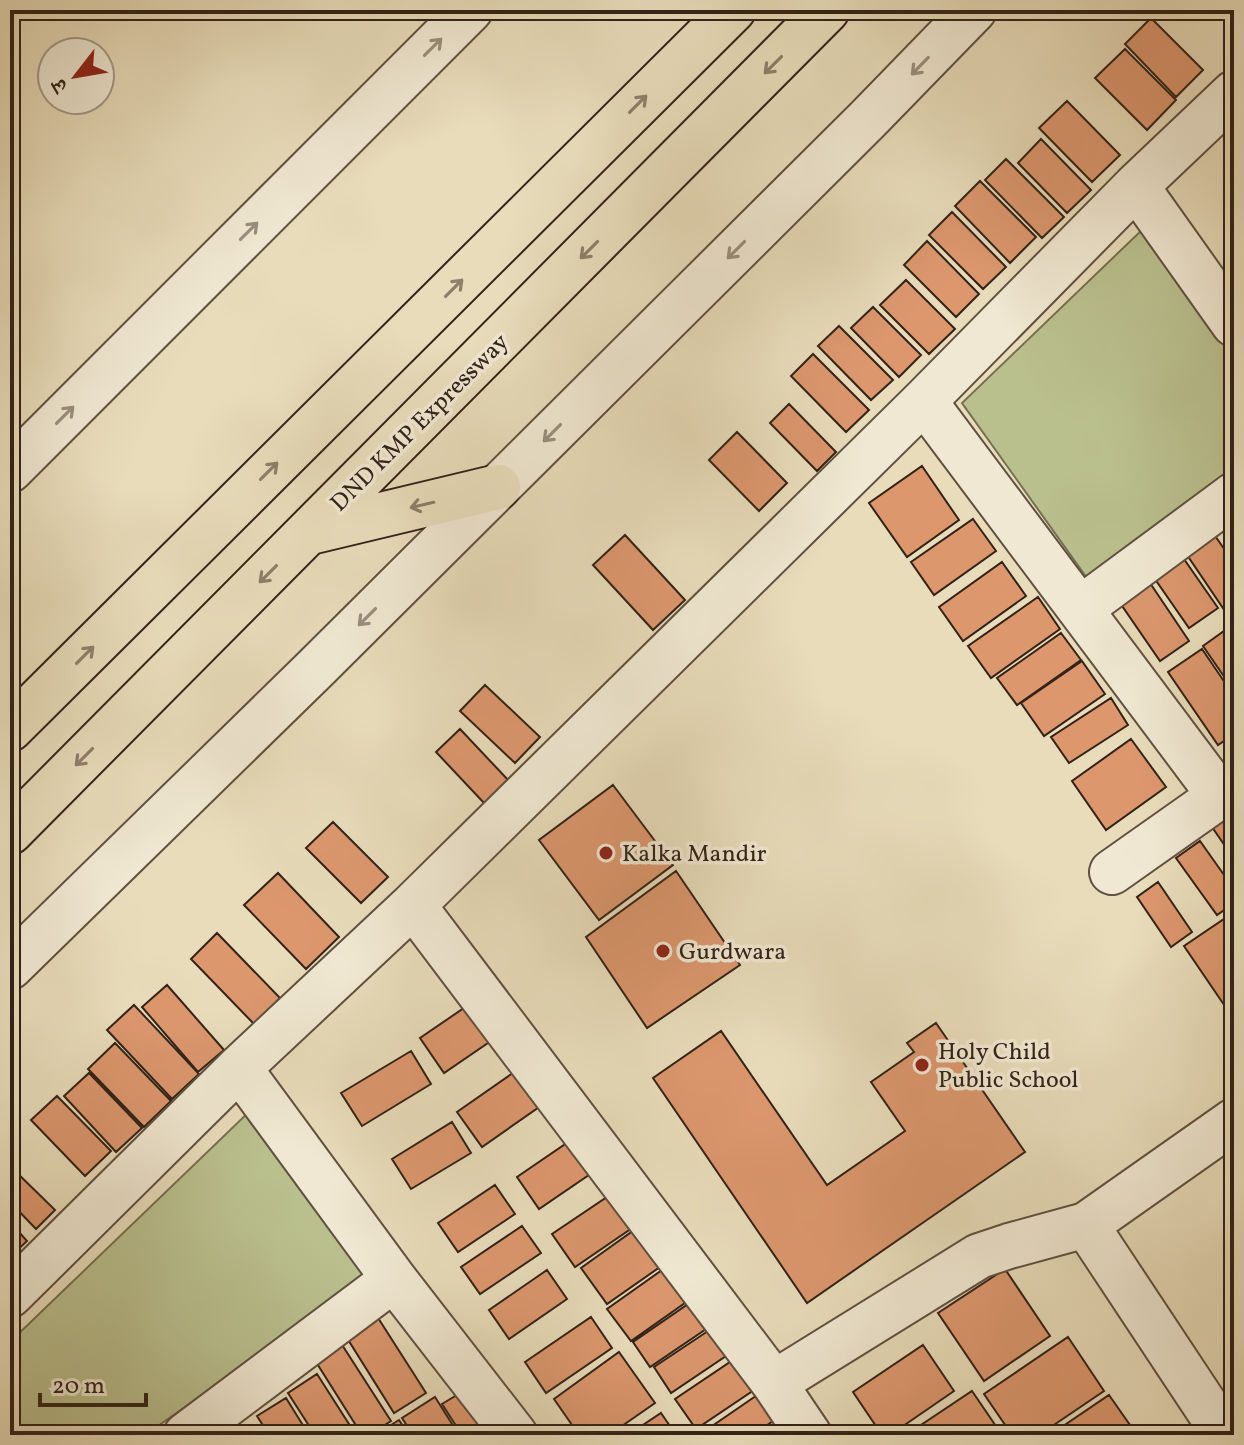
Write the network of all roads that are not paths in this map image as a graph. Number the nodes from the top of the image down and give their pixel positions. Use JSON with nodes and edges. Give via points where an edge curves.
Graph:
{"nodes":[{"id":1,"x":470,"y":10,"type":"edge"},
{"id":2,"x":733,"y":10,"type":"edge"},
{"id":3,"x":827,"y":10,"type":"edge"},
{"id":4,"x":974,"y":10,"type":"edge"},
{"id":5,"x":1234,"y":93,"type":"edge"},
{"id":6,"x":1136,"y":186,"type":"junction"},
{"id":7,"x":1234,"y":324,"type":"edge"},
{"id":8,"x":924,"y":401,"type":"junction"},
{"id":9,"x":10,"y":470,"type":"edge"},
{"id":10,"x":498,"y":487,"type":"junction"},
{"id":11,"x":1234,"y":495,"type":"edge"},
{"id":12,"x":310,"y":532,"type":"junction"},
{"id":13,"x":1080,"y":609,"type":"junction"},
{"id":14,"x":10,"y":729,"type":"edge"},
{"id":15,"x":1227,"y":791,"type":"edge"},
{"id":16,"x":10,"y":832,"type":"edge"},
{"id":17,"x":1112,"y":872,"type":"dead end"},
{"id":18,"x":413,"y":905,"type":"junction"},
{"id":19,"x":10,"y":967,"type":"edge"},
{"id":20,"x":239,"y":1068,"type":"junction"},
{"id":21,"x":1234,"y":1121,"type":"edge"},
{"id":22,"x":1086,"y":1225,"type":"junction"},
{"id":23,"x":394,"y":1279,"type":"junction"},
{"id":24,"x":10,"y":1295,"type":"edge"},
{"id":25,"x":774,"y":1383,"type":"junction"},
{"id":26,"x":186,"y":1435,"type":"edge"},
{"id":27,"x":515,"y":1435,"type":"edge"},
{"id":28,"x":809,"y":1435,"type":"edge"},
{"id":29,"x":1225,"y":1435,"type":"edge"}],
"edges":[{"from":9,"to":1,"type":"street","one_way":true},
{"from":14,"to":2,"type":"highway","one_way":true},
{"from":3,"to":12,"type":"highway","name":"DND KMP Expressway","one_way":true},
{"from":4,"to":10,"type":"street","one_way":true},
{"from":5,"to":6,"type":"street"},
{"from":6,"to":7,"type":"street"},
{"from":6,"to":8,"type":"street"},
{"from":8,"to":13,"type":"street"},
{"from":8,"to":18,"type":"street"},
{"from":10,"to":12,"type":"highway","one_way":true},
{"from":10,"to":19,"type":"street","one_way":true},
{"from":11,"to":13,"type":"street"},
{"from":12,"to":16,"type":"highway","name":"DND KMP Expressway","one_way":true},
{"from":13,"to":15,"type":"street"},
{"from":15,"to":17,"type":"street"},
{"from":18,"to":20,"type":"street"},
{"from":18,"to":25,"type":"street"},
{"from":20,"to":23,"type":"street"},
{"from":20,"to":24,"type":"street"},
{"from":21,"to":22,"type":"street"},
{"from":22,"to":25,"type":"street","via":[[979,1256]]},
{"from":22,"to":29,"type":"street"},
{"from":23,"to":26,"type":"street"},
{"from":23,"to":27,"type":"street"},
{"from":25,"to":28,"type":"street"}]}
